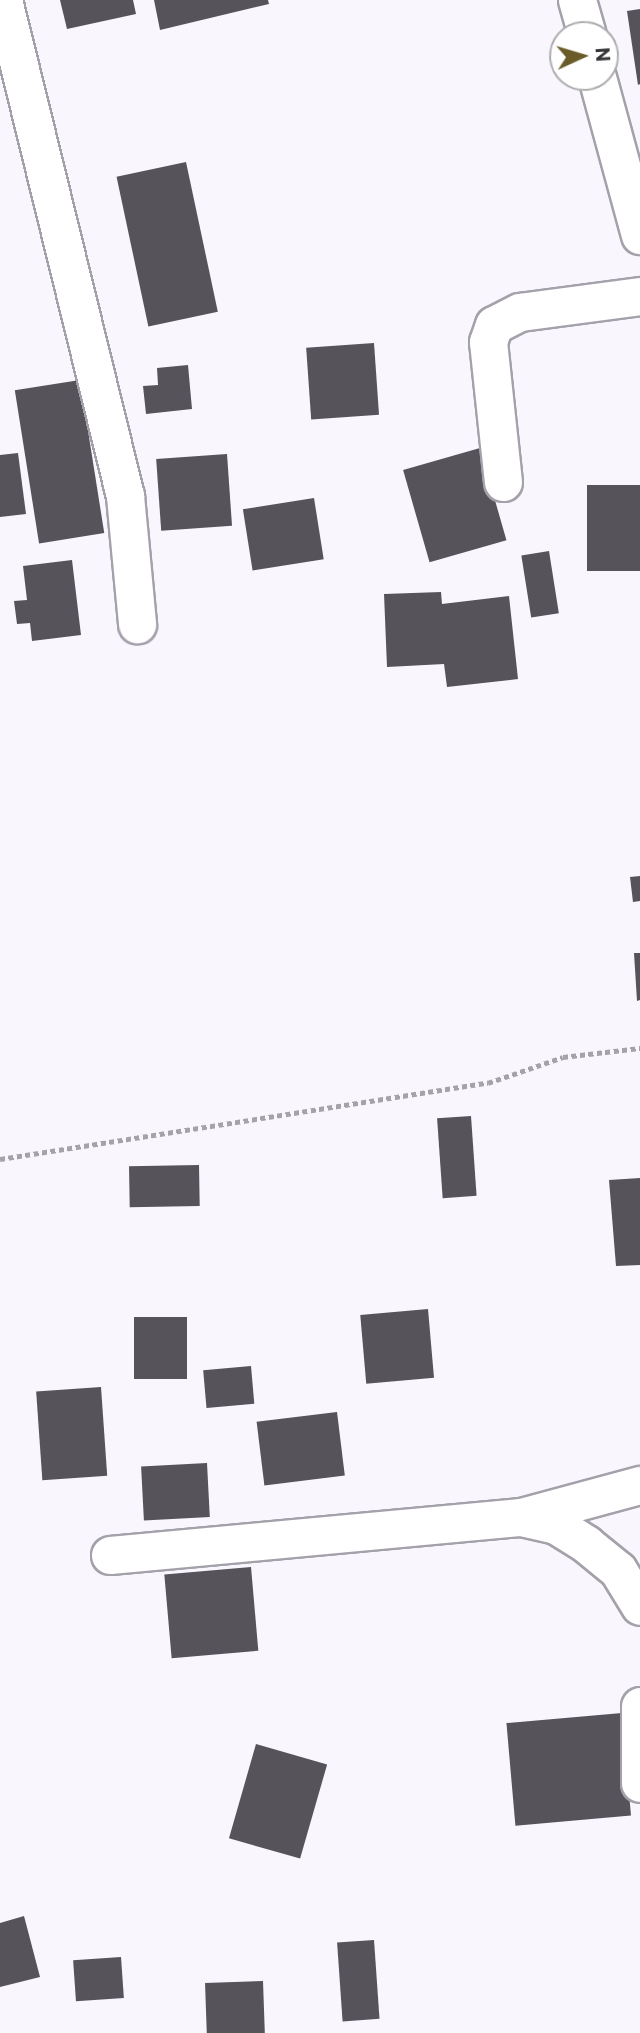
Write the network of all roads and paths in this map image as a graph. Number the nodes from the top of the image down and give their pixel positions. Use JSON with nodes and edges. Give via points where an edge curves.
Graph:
{"nodes":[{"id":1,"x":3,"y":0,"type":"edge"},
{"id":2,"x":578,"y":0,"type":"edge"},
{"id":3,"x":583,"y":21,"type":"edge"},
{"id":4,"x":601,"y":91,"type":"edge"},
{"id":5,"x":640,"y":234,"type":"edge"},
{"id":6,"x":640,"y":296,"type":"edge"},
{"id":7,"x":503,"y":482,"type":"dead end"},
{"id":8,"x":137,"y":624,"type":"dead end"},
{"id":9,"x":640,"y":1048,"type":"edge"},
{"id":10,"x":0,"y":1159,"type":"edge"},
{"id":11,"x":640,"y":1485,"type":"edge"},
{"id":12,"x":521,"y":1517,"type":"junction"},
{"id":13,"x":110,"y":1555,"type":"dead end"},
{"id":14,"x":640,"y":1606,"type":"edge"},
{"id":15,"x":640,"y":1706,"type":"edge"},
{"id":16,"x":640,"y":1783,"type":"edge"}],
"edges":[{"from":1,"to":8,"type":"street","via":[[125,496]]},
{"from":2,"to":3,"type":"street"},
{"from":4,"to":5,"type":"street"},
{"from":6,"to":7,"type":"street","via":[[520,312],[494,325],[488,342]]},
{"from":9,"to":10,"type":"path","via":[[563,1057],[488,1083]]},
{"from":11,"to":12,"type":"street"},
{"from":12,"to":13,"type":"street"},
{"from":12,"to":14,"type":"street","via":[[556,1525],[586,1544],[618,1570]]},
{"from":15,"to":16,"type":"street"}]}
